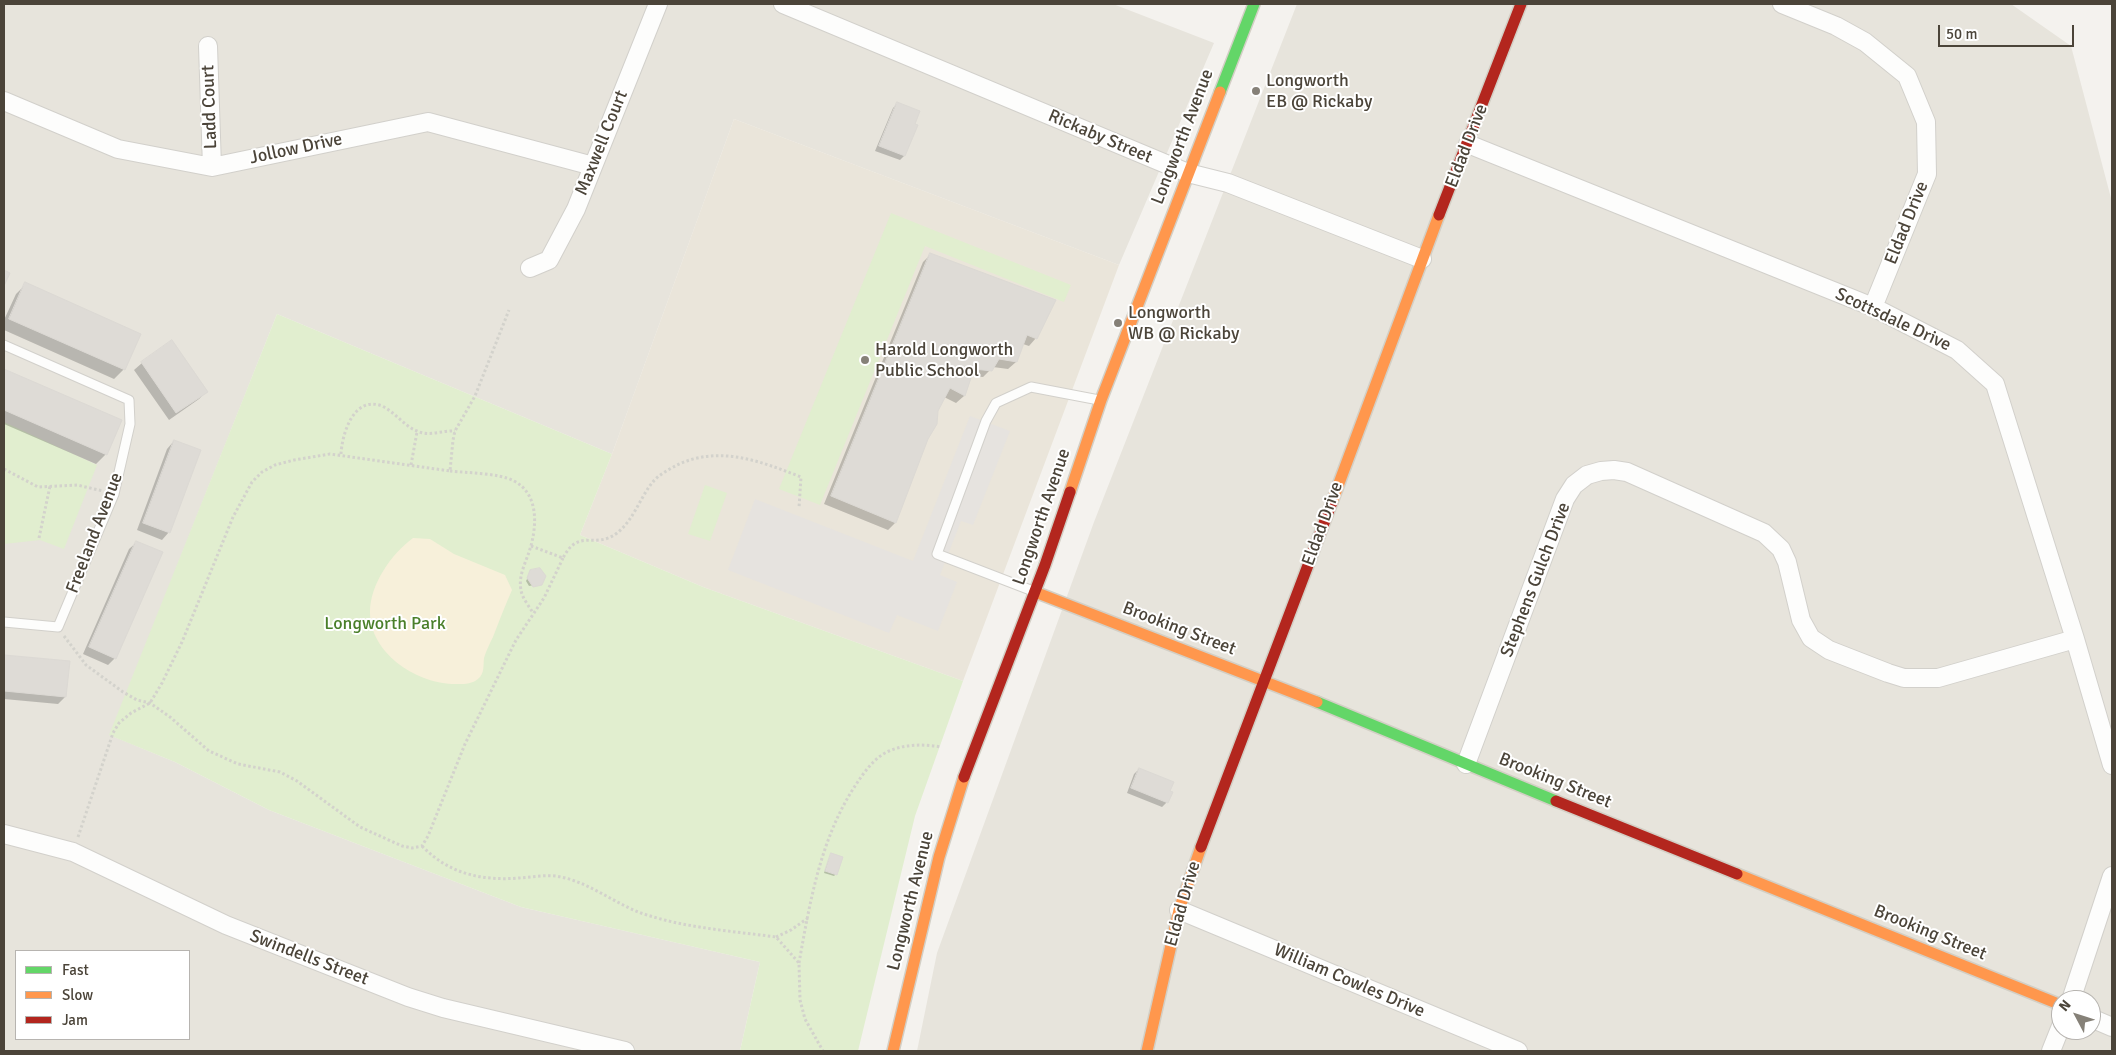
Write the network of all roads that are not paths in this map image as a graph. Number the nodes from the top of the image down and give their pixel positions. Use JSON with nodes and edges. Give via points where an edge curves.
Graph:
{"nodes":[{"id":1,"x":658,"y":4,"type":"edge"},
{"id":2,"x":783,"y":4,"type":"edge"},
{"id":3,"x":1254,"y":4,"type":"edge"},
{"id":4,"x":1521,"y":4,"type":"edge"},
{"id":5,"x":1782,"y":4,"type":"edge"},
{"id":6,"x":208,"y":46,"type":"dead end"},
{"id":7,"x":4,"y":101,"type":"edge"},
{"id":8,"x":1468,"y":144,"type":"junction"},
{"id":9,"x":593,"y":166,"type":"junction"},
{"id":10,"x":212,"y":167,"type":"junction"},
{"id":11,"x":1188,"y":173,"type":"junction"},
{"id":12,"x":1422,"y":259,"type":"junction"},
{"id":13,"x":530,"y":268,"type":"dead end"},
{"id":14,"x":1873,"y":307,"type":"junction"},
{"id":15,"x":4,"y":346,"type":"edge"},
{"id":16,"x":1101,"y":400,"type":"junction"},
{"id":17,"x":1035,"y":592,"type":"junction"},
{"id":18,"x":4,"y":622,"type":"edge"},
{"id":19,"x":2076,"y":639,"type":"junction"},
{"id":20,"x":1265,"y":680,"type":"junction"},
{"id":21,"x":1466,"y":764,"type":"junction"},
{"id":22,"x":2112,"y":765,"type":"edge"},
{"id":23,"x":4,"y":834,"type":"edge"},
{"id":24,"x":2112,"y":876,"type":"edge"},
{"id":25,"x":1179,"y":910,"type":"junction"},
{"id":26,"x":2074,"y":990,"type":"edge"},
{"id":27,"x":2051,"y":1001,"type":"edge"},
{"id":28,"x":625,"y":1051,"type":"edge"},
{"id":29,"x":892,"y":1051,"type":"edge"},
{"id":30,"x":1147,"y":1051,"type":"edge"},
{"id":31,"x":1518,"y":1051,"type":"edge"}],
"edges":[{"from":1,"to":9,"type":"street","name":"Maxwell Court"},
{"from":2,"to":11,"type":"street","name":"Rickaby Street"},
{"from":3,"to":11,"type":"street","name":"Longworth Avenue"},
{"from":4,"to":8,"type":"street","name":"Eldad Drive"},
{"from":5,"to":14,"type":"street","name":"Eldad Drive","via":[[1865,42],[1907,76],[1926,122],[1927,174]]},
{"from":6,"to":10,"type":"street","name":"Ladd Court"},
{"from":7,"to":10,"type":"street","name":"Jollow Drive","via":[[118,150]]},
{"from":8,"to":12,"type":"street","name":"Eldad Drive"},
{"from":8,"to":14,"type":"street","name":"Scottsdale Drive"},
{"from":9,"to":10,"type":"street","name":"Jollow Drive","via":[[428,122]]},
{"from":9,"to":13,"type":"street","name":"Maxwell Court","via":[[576,209],[549,260]]},
{"from":11,"to":12,"type":"street","name":"Rickaby Street","via":[[1228,183]]},
{"from":11,"to":16,"type":"street","name":"Longworth Avenue"},
{"from":12,"to":20,"type":"street","name":"Eldad Drive"},
{"from":14,"to":19,"type":"street","name":"Scottsdale Drive","via":[[1957,350],[1995,384]]},
{"from":15,"to":18,"type":"lane","name":"Freeland Avenue","via":[[129,400],[130,424],[114,494],[58,627]]},
{"from":16,"to":17,"type":"street","name":"Longworth Avenue"},
{"from":16,"to":17,"type":"lane","via":[[1031,388],[996,402],[986,421],[938,554]]},
{"from":17,"to":20,"type":"street","name":"Brooking Street"},
{"from":17,"to":29,"type":"street","name":"Longworth Avenue","via":[[971,756],[944,839]]},
{"from":19,"to":21,"type":"street","name":"Stephens Gulch Drive","via":[[1938,678],[1904,678],[1888,673],[1829,650],[1811,638],[1801,620],[1787,562],[1781,549],[1764,533],[1627,472],[1601,471],[1580,480],[1565,499]]},
{"from":19,"to":22,"type":"street","name":"Scottsdale Drive"},
{"from":20,"to":21,"type":"street","name":"Brooking Street"},
{"from":20,"to":25,"type":"street","name":"Eldad Drive"},
{"from":21,"to":27,"type":"street","name":"Brooking Street"},
{"from":23,"to":28,"type":"street","name":"Swindells Street","via":[[73,852],[226,925],[408,997]]},
{"from":24,"to":26,"type":"street"},
{"from":25,"to":30,"type":"street","name":"Eldad Drive"},
{"from":25,"to":31,"type":"street","name":"William Cowles Drive"}]}
